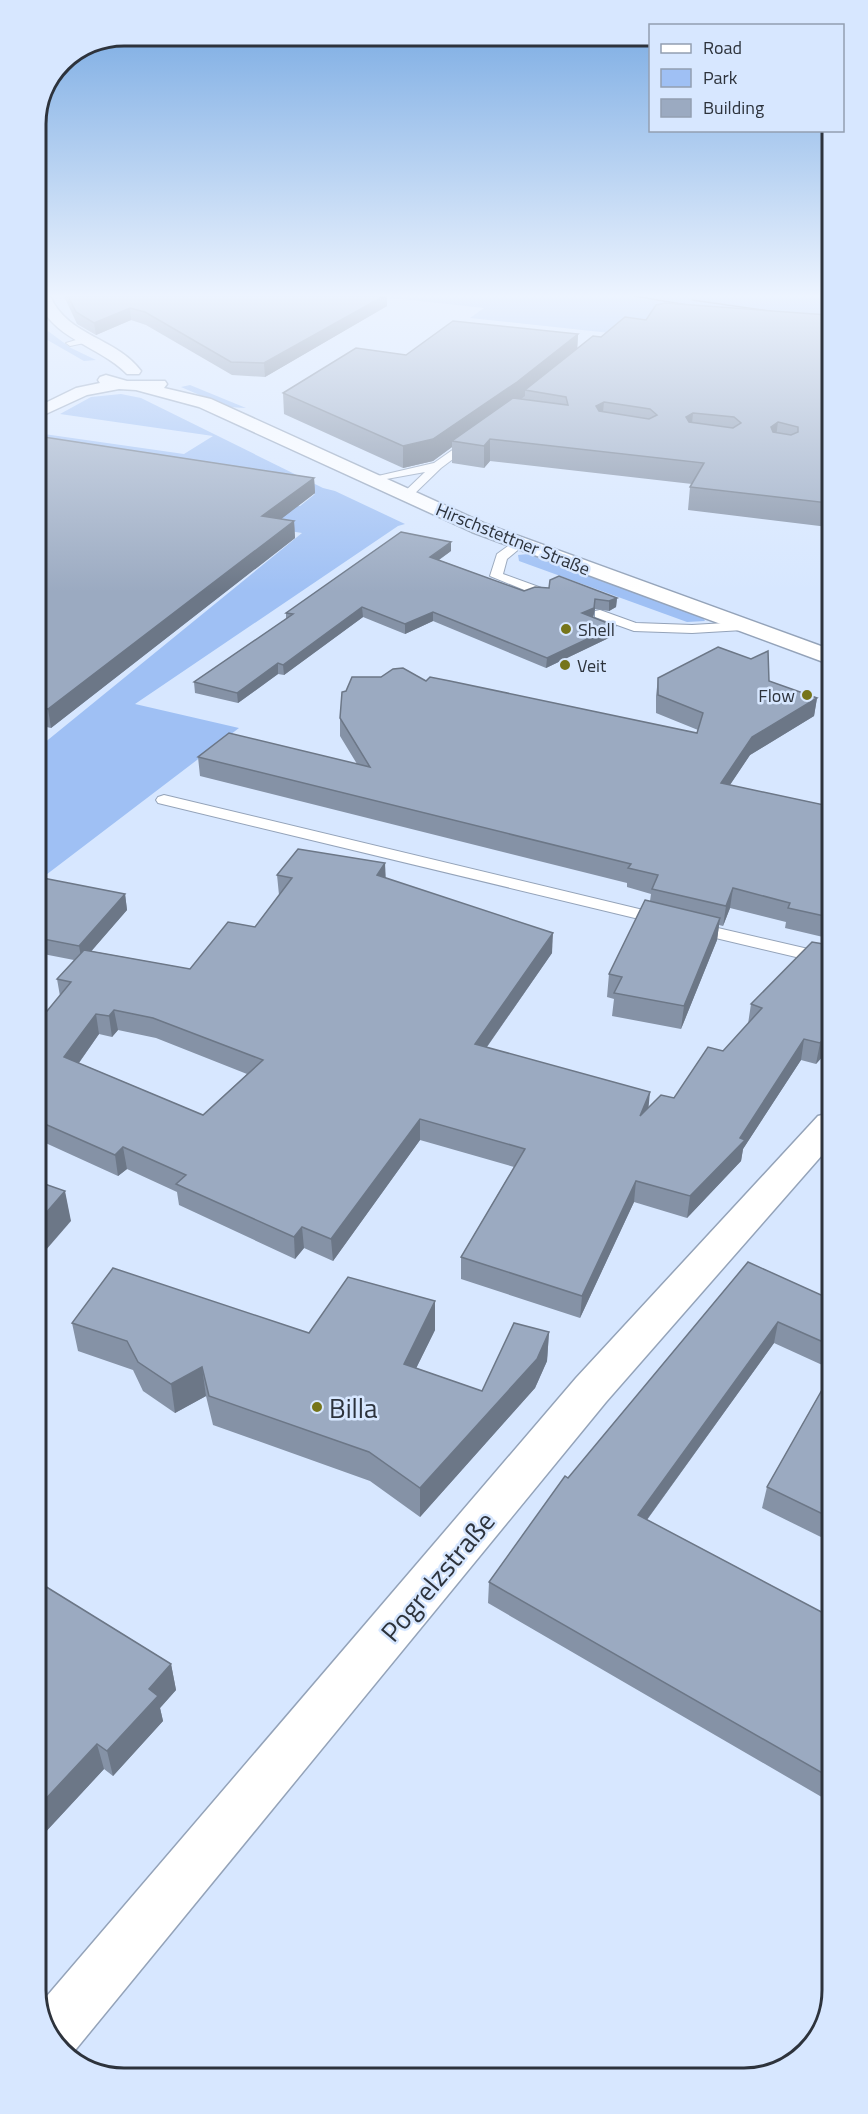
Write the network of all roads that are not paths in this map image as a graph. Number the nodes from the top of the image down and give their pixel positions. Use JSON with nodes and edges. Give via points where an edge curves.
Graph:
{"nodes":[{"id":1,"x":76,"y":395,"type":"edge"},
{"id":2,"x":178,"y":395,"type":"edge"},
{"id":3,"x":47,"y":408,"type":"edge"},
{"id":4,"x":483,"y":433,"type":"edge"},
{"id":5,"x":437,"y":466,"type":"junction"},
{"id":6,"x":370,"y":479,"type":"junction"},
{"id":7,"x":405,"y":496,"type":"junction"},
{"id":8,"x":519,"y":544,"type":"junction"},
{"id":9,"x":543,"y":593,"type":"edge"},
{"id":10,"x":600,"y":614,"type":"edge"},
{"id":11,"x":742,"y":626,"type":"junction"},
{"id":12,"x":822,"y":655,"type":"edge"},
{"id":13,"x":164,"y":800,"type":"dead end"},
{"id":14,"x":822,"y":958,"type":"edge"},
{"id":15,"x":822,"y":1133,"type":"edge"},
{"id":16,"x":57,"y":2028,"type":"edge"}],
"edges":[{"from":1,"to":3,"type":"main road"},
{"from":2,"to":6,"type":"main road","name":"Hirschstettner Straße","via":[[205,403]]},
{"from":4,"to":5,"type":"lane"},
{"from":5,"to":6,"type":"lane"},
{"from":5,"to":7,"type":"lane"},
{"from":6,"to":7,"type":"main road","name":"Hirschstettner Straße"},
{"from":7,"to":8,"type":"main road","name":"Hirschstettner Straße"},
{"from":8,"to":9,"type":"lane","via":[[501,557],[496,576]]},
{"from":8,"to":11,"type":"main road","name":"Hirschstettner Straße"},
{"from":10,"to":11,"type":"lane","via":[[634,627]]},
{"from":11,"to":12,"type":"main road","name":"Hirschstettner Straße"},
{"from":13,"to":14,"type":"lane"},
{"from":15,"to":16,"type":"main road","name":"Pogrelzstraße","via":[[591,1390]]}]}
